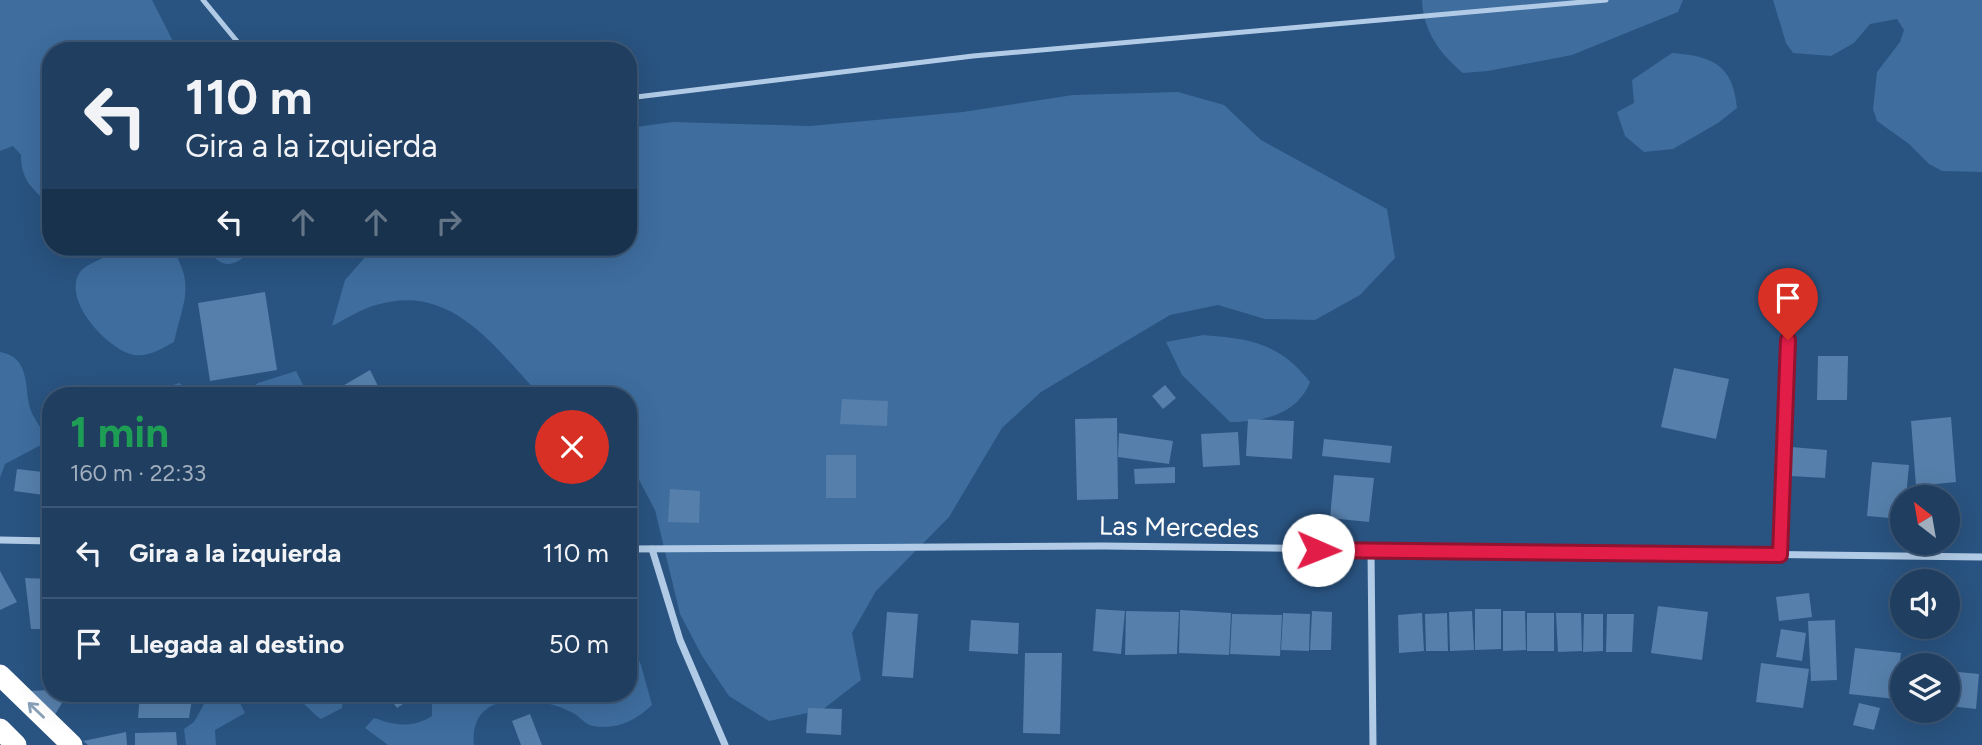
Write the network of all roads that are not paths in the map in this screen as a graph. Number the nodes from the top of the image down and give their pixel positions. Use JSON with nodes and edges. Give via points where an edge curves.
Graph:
{"nodes":[{"id":1,"x":203,"y":0,"type":"edge"},
{"id":2,"x":1606,"y":0,"type":"edge"},
{"id":3,"x":238,"y":42,"type":"edge"},
{"id":4,"x":637,"y":96,"type":"edge"},
{"id":5,"x":1788,"y":340,"type":"dead end"},
{"id":6,"x":0,"y":540,"type":"edge"},
{"id":7,"x":42,"y":541,"type":"edge"},
{"id":8,"x":637,"y":549,"type":"edge"},
{"id":9,"x":652,"y":549,"type":"junction"},
{"id":10,"x":1371,"y":551,"type":"junction"},
{"id":11,"x":1780,"y":555,"type":"junction"},
{"id":12,"x":1982,"y":557,"type":"edge"},
{"id":13,"x":0,"y":675,"type":"edge"},
{"id":14,"x":0,"y":729,"type":"edge"},
{"id":15,"x":16,"y":745,"type":"edge"},
{"id":16,"x":72,"y":745,"type":"edge"},
{"id":17,"x":725,"y":745,"type":"edge"},
{"id":18,"x":1373,"y":745,"type":"edge"}],
"edges":[{"from":1,"to":3,"type":"lane"},
{"from":2,"to":4,"type":"lane","via":[[973,56]]},
{"from":5,"to":11,"type":"lane"},
{"from":6,"to":7,"type":"street"},
{"from":8,"to":9,"type":"street","name":"Las Mercedes"},
{"from":9,"to":10,"type":"street","name":"Las Mercedes","via":[[1103,546]]},
{"from":9,"to":17,"type":"street","via":[[680,640]]},
{"from":10,"to":11,"type":"street","name":"Las Mercedes"},
{"from":10,"to":18,"type":"street"},
{"from":11,"to":12,"type":"street","name":"Las Mercedes"},
{"from":16,"to":13,"type":"highway","one_way":true},
{"from":14,"to":15,"type":"highway"}]}
